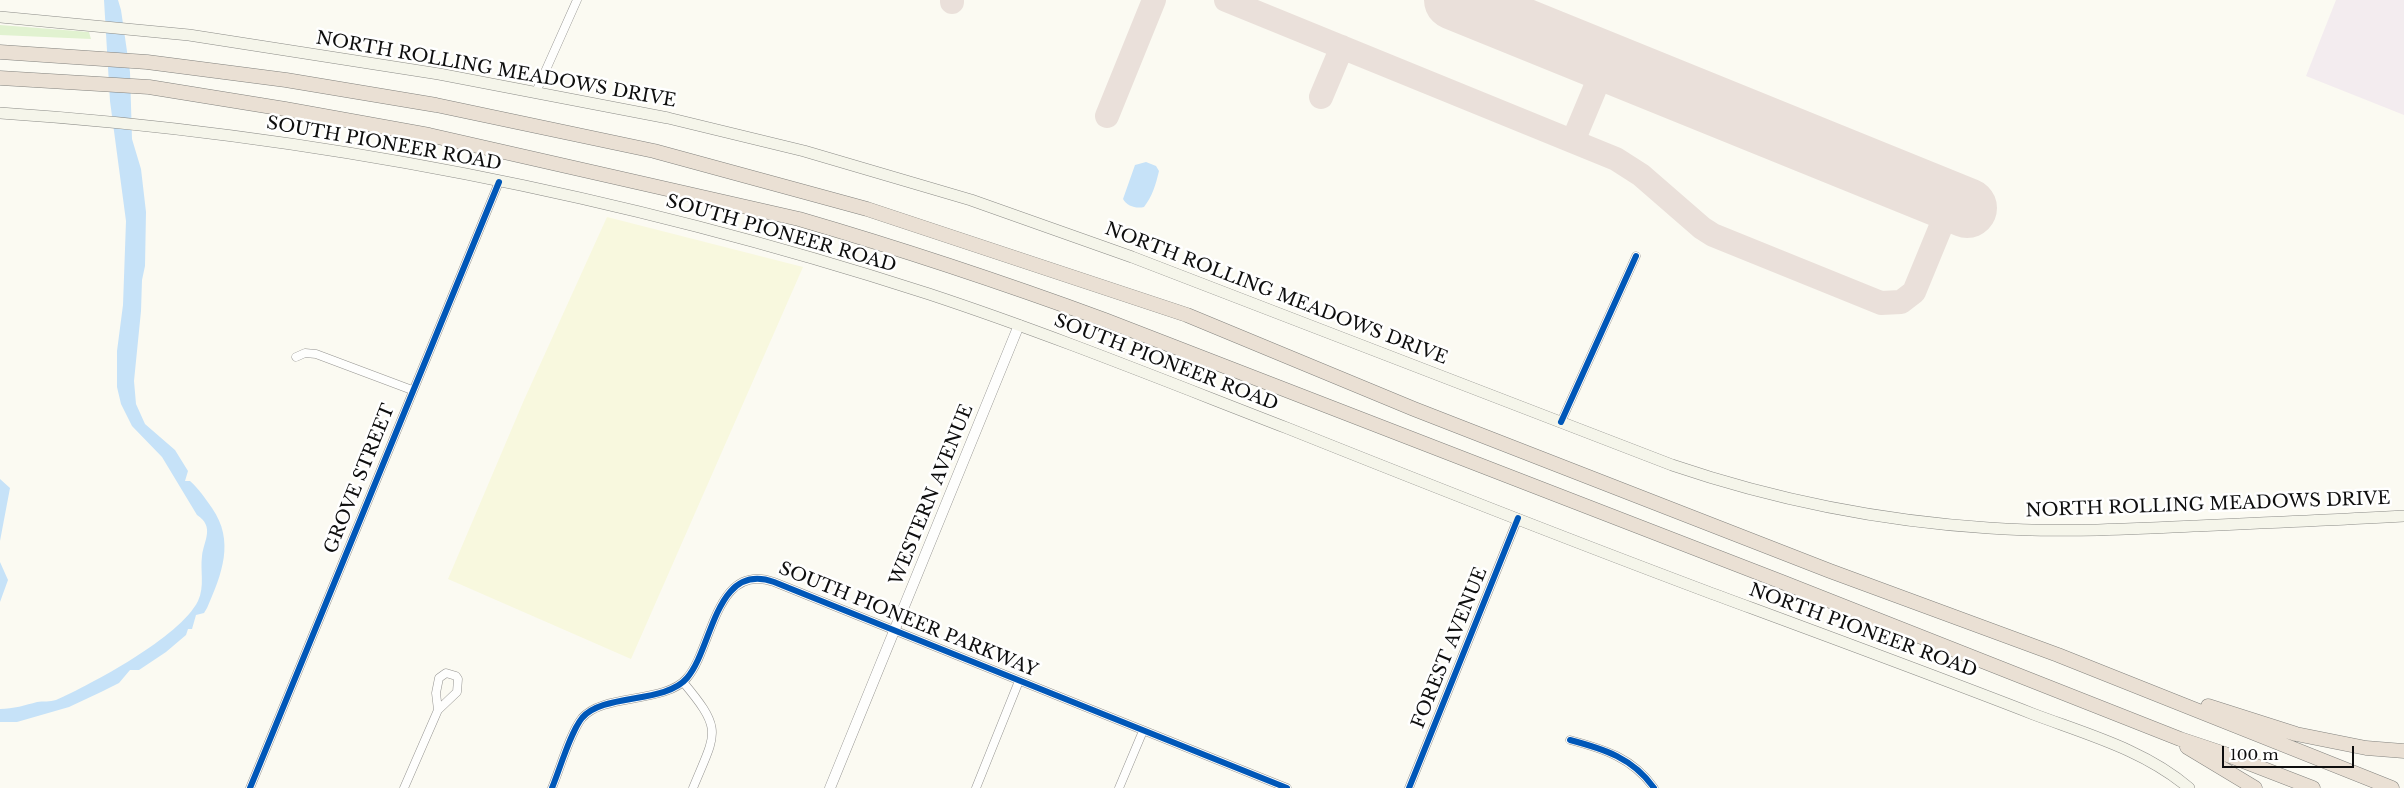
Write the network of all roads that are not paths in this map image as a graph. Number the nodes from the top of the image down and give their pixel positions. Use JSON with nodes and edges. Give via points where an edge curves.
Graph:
{"nodes":[{"id":1,"x":577,"y":0,"type":"edge"},
{"id":2,"x":0,"y":17,"type":"edge"},
{"id":3,"x":0,"y":52,"type":"edge"},
{"id":4,"x":0,"y":78,"type":"edge"},
{"id":5,"x":536,"y":92,"type":"junction"},
{"id":6,"x":0,"y":113,"type":"edge"},
{"id":7,"x":499,"y":182,"type":"junction"},
{"id":8,"x":1636,"y":256,"type":"dead end"},
{"id":9,"x":1020,"y":325,"type":"junction"},
{"id":10,"x":296,"y":357,"type":"dead end"},
{"id":11,"x":412,"y":390,"type":"junction"},
{"id":12,"x":1561,"y":422,"type":"junction"},
{"id":13,"x":2404,"y":516,"type":"edge"},
{"id":14,"x":1518,"y":518,"type":"junction"},
{"id":15,"x":894,"y":630,"type":"junction"},
{"id":16,"x":2058,"y":655,"type":"junction"},
{"id":17,"x":1020,"y":681,"type":"junction"},
{"id":18,"x":683,"y":682,"type":"junction"},
{"id":19,"x":438,"y":710,"type":"junction"},
{"id":20,"x":1143,"y":731,"type":"junction"},
{"id":21,"x":2167,"y":734,"type":"junction"},
{"id":22,"x":1570,"y":740,"type":"dead end"},
{"id":23,"x":2404,"y":751,"type":"edge"},
{"id":24,"x":1263,"y":784,"type":"edge"},
{"id":25,"x":250,"y":788,"type":"edge"},
{"id":26,"x":404,"y":788,"type":"edge"},
{"id":27,"x":552,"y":788,"type":"edge"},
{"id":28,"x":693,"y":788,"type":"edge"},
{"id":29,"x":830,"y":788,"type":"edge"},
{"id":30,"x":976,"y":788,"type":"edge"},
{"id":31,"x":1120,"y":788,"type":"edge"},
{"id":32,"x":1287,"y":788,"type":"edge"},
{"id":33,"x":1409,"y":788,"type":"edge"},
{"id":34,"x":1654,"y":788,"type":"edge"},
{"id":35,"x":2189,"y":788,"type":"edge"},
{"id":36,"x":2255,"y":788,"type":"edge"},
{"id":37,"x":2313,"y":788,"type":"edge"},
{"id":38,"x":2392,"y":788,"type":"edge"}],
"edges":[{"from":1,"to":5,"type":"street"},
{"from":2,"to":5,"type":"main road","name":"NORTH ROLLING MEADOWS DRIVE","via":[[205,37]]},
{"from":3,"to":16,"type":"highway","via":[[147,62],[286,80],[436,105],[654,151],[885,214],[1187,315],[1414,409]]},
{"from":4,"to":21,"type":"highway","via":[[149,87],[429,134],[799,219],[894,247],[1105,320]]},
{"from":5,"to":12,"type":"main road","name":"NORTH ROLLING MEADOWS DRIVE","via":[[765,141],[971,200],[1148,263]]},
{"from":6,"to":7,"type":"main road","name":"SOUTH PIONEER ROAD","via":[[103,120],[309,148]]},
{"from":7,"to":9,"type":"main road","name":"SOUTH PIONEER ROAD","via":[[624,209],[764,245]]},
{"from":7,"to":11,"type":"street","name":"GROVE STREET"},
{"from":8,"to":12,"type":"street"},
{"from":9,"to":14,"type":"main road","name":"SOUTH PIONEER ROAD"},
{"from":9,"to":15,"type":"street","name":"WESTERN AVENUE"},
{"from":10,"to":11,"type":"street","via":[[305,353],[316,354]]},
{"from":11,"to":25,"type":"street","name":"GROVE STREET"},
{"from":12,"to":13,"type":"main road","name":"NORTH ROLLING MEADOWS DRIVE","via":[[1668,464],[1745,488],[1838,509],[1926,523],[2080,530]]},
{"from":14,"to":33,"type":"street","name":"FOREST AVENUE"},
{"from":14,"to":35,"type":"main road","name":"NORTH PIONEER ROAD","via":[[2131,752],[2165,770]]},
{"from":15,"to":17,"type":"street","name":"SOUTH PIONEER PARKWAY"},
{"from":15,"to":18,"type":"street","name":"SOUTH PIONEER PARKWAY","via":[[770,580],[750,580],[734,587],[725,598],[692,671]]},
{"from":15,"to":29,"type":"street","name":"WESTERN AVENUE"},
{"from":16,"to":23,"type":"highway","via":[[2296,734],[2366,748]]},
{"from":16,"to":38,"type":"highway"},
{"from":17,"to":20,"type":"street","name":"SOUTH PIONEER PARKWAY"},
{"from":17,"to":30,"type":"street"},
{"from":18,"to":27,"type":"street","via":[[668,690],[587,713],[577,727]]},
{"from":18,"to":28,"type":"street","via":[[705,710],[712,727],[710,746]]},
{"from":19,"to":19,"type":"street","via":[[457,692],[458,680],[451,674],[438,678]]},
{"from":19,"to":26,"type":"street"},
{"from":20,"to":24,"type":"street","name":"SOUTH PIONEER PARKWAY"},
{"from":20,"to":31,"type":"street"},
{"from":21,"to":36,"type":"highway"},
{"from":21,"to":37,"type":"highway"},
{"from":22,"to":34,"type":"street","via":[[1622,758]]},
{"from":24,"to":32,"type":"street","name":"SOUTH PIONEER PARKWAY"}]}
